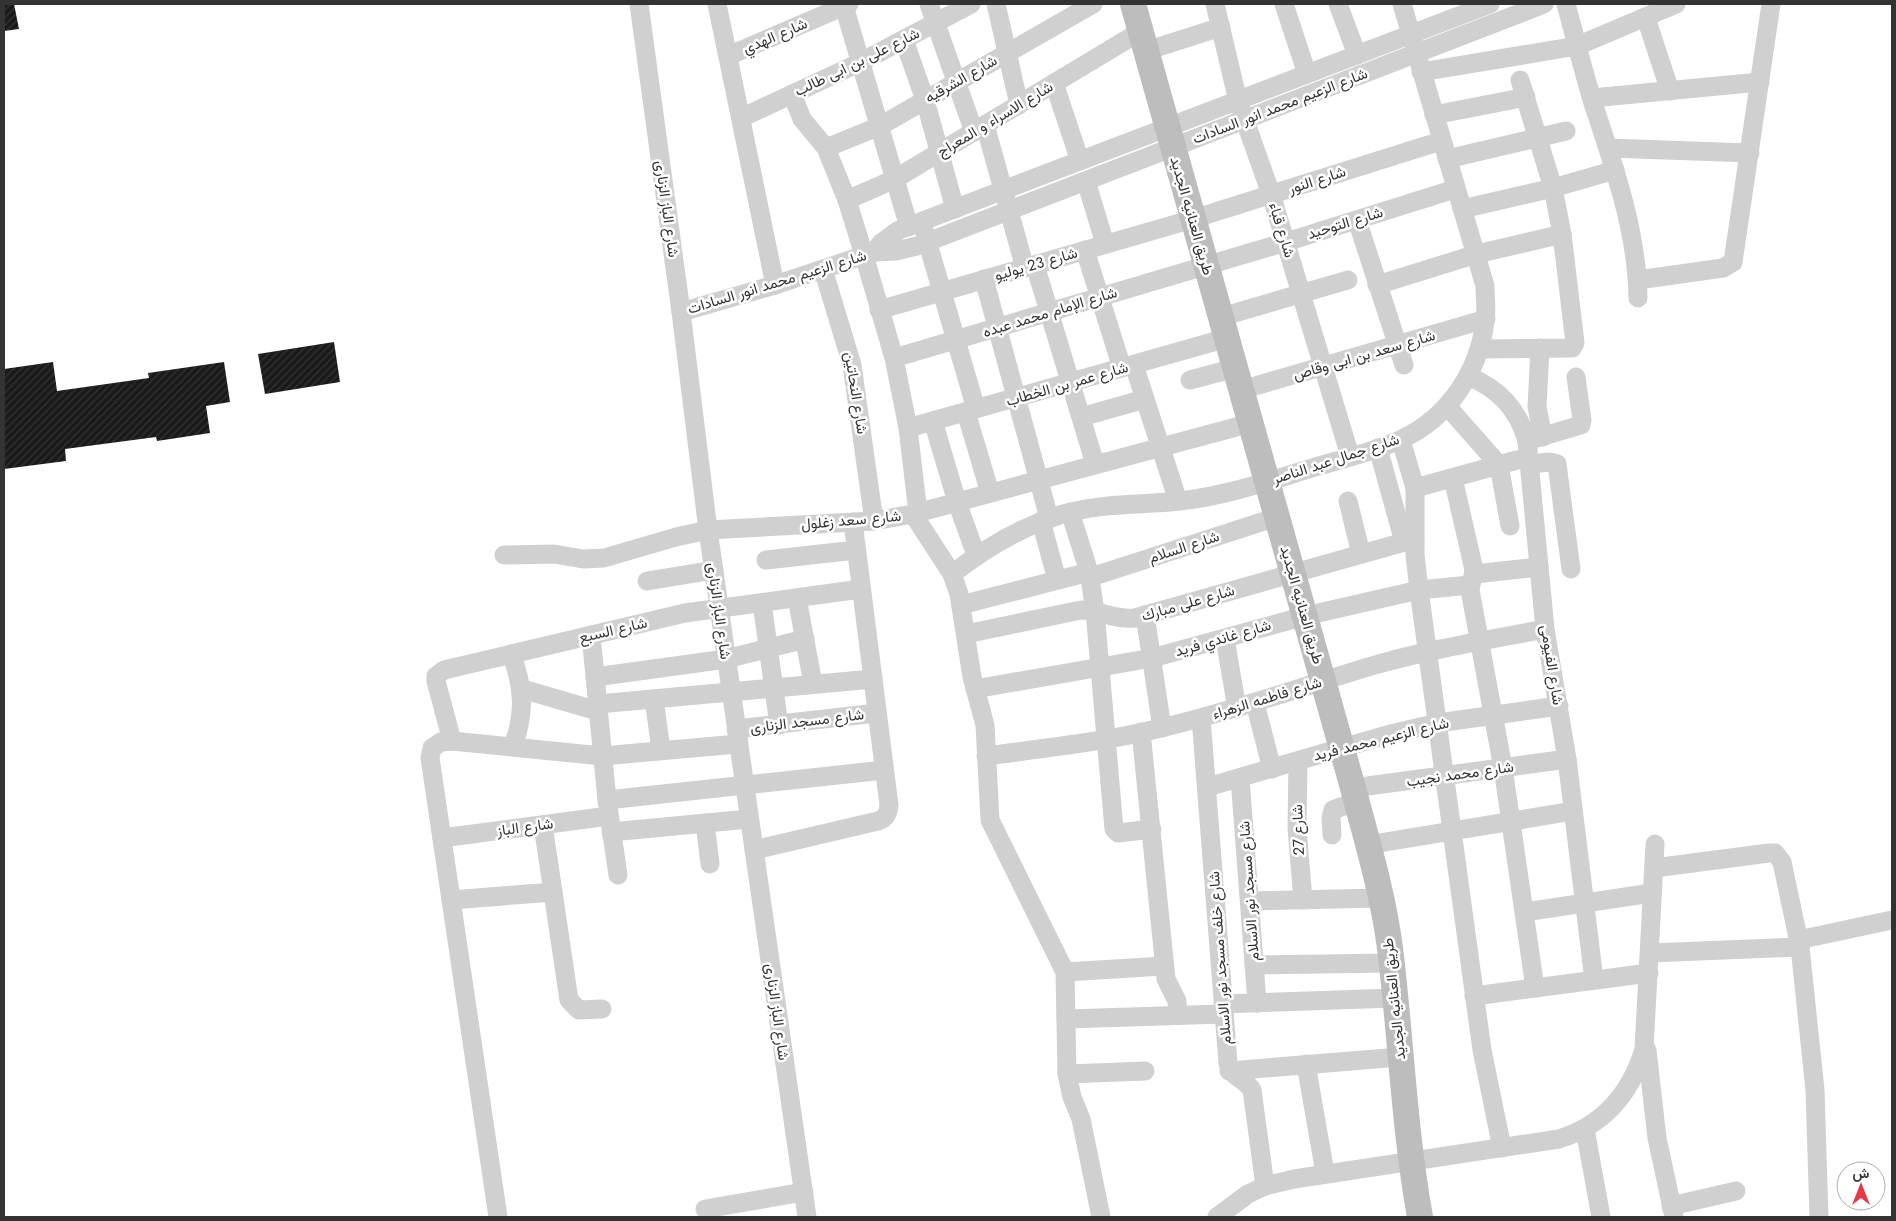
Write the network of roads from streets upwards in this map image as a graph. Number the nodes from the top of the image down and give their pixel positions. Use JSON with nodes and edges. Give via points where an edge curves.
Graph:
{"nodes":[{"id":1,"x":639,"y":4,"type":"edge"},
{"id":2,"x":717,"y":4,"type":"edge"},
{"id":3,"x":929,"y":4,"type":"edge"},
{"id":4,"x":971,"y":4,"type":"edge"},
{"id":5,"x":996,"y":4,"type":"edge"},
{"id":6,"x":1093,"y":4,"type":"edge"},
{"id":7,"x":1133,"y":4,"type":"edge"},
{"id":8,"x":1215,"y":4,"type":"edge"},
{"id":9,"x":1284,"y":4,"type":"edge"},
{"id":10,"x":1338,"y":4,"type":"edge"},
{"id":11,"x":1402,"y":4,"type":"edge"},
{"id":12,"x":1490,"y":4,"type":"edge"},
{"id":13,"x":1566,"y":4,"type":"edge"},
{"id":14,"x":1676,"y":4,"type":"edge"},
{"id":15,"x":1771,"y":4,"type":"edge"},
{"id":16,"x":1534,"y":6,"type":"edge"},
{"id":17,"x":838,"y":7,"type":"edge"},
{"id":18,"x":1646,"y":18,"type":"junction"},
{"id":19,"x":936,"y":24,"type":"junction"},
{"id":20,"x":1221,"y":27,"type":"junction"},
{"id":21,"x":1411,"y":34,"type":"junction"},
{"id":22,"x":904,"y":40,"type":"junction"},
{"id":23,"x":1144,"y":41,"type":"junction"},
{"id":24,"x":1577,"y":46,"type":"junction"},
{"id":25,"x":1008,"y":52,"type":"junction"},
{"id":26,"x":1416,"y":53,"type":"junction"},
{"id":27,"x":1357,"y":55,"type":"junction"},
{"id":28,"x":728,"y":56,"type":"junction"},
{"id":29,"x":861,"y":62,"type":"junction"},
{"id":30,"x":1421,"y":72,"type":"junction"},
{"id":31,"x":1307,"y":74,"type":"junction"},
{"id":32,"x":956,"y":82,"type":"junction"},
{"id":33,"x":1760,"y":82,"type":"junction"},
{"id":34,"x":1054,"y":83,"type":"junction"},
{"id":35,"x":1670,"y":91,"type":"junction"},
{"id":36,"x":792,"y":94,"type":"junction"},
{"id":37,"x":1592,"y":98,"type":"junction"},
{"id":38,"x":925,"y":100,"type":"junction"},
{"id":39,"x":1238,"y":101,"type":"junction"},
{"id":40,"x":1019,"y":105,"type":"junction"},
{"id":41,"x":1434,"y":115,"type":"junction"},
{"id":42,"x":741,"y":118,"type":"junction"},
{"id":43,"x":1244,"y":120,"type":"junction"},
{"id":44,"x":880,"y":126,"type":"junction"},
{"id":45,"x":980,"y":128,"type":"junction"},
{"id":46,"x":1566,"y":131,"type":"dead end"},
{"id":47,"x":1539,"y":137,"type":"junction"},
{"id":48,"x":1170,"y":138,"type":"junction"},
{"id":49,"x":1441,"y":141,"type":"junction"},
{"id":50,"x":826,"y":148,"type":"junction"},
{"id":51,"x":1608,"y":148,"type":"junction"},
{"id":52,"x":939,"y":152,"type":"junction"},
{"id":53,"x":1750,"y":153,"type":"junction"},
{"id":54,"x":1447,"y":159,"type":"junction"},
{"id":55,"x":1080,"y":161,"type":"junction"},
{"id":56,"x":1615,"y":170,"type":"junction"},
{"id":57,"x":895,"y":179,"type":"junction"},
{"id":58,"x":1086,"y":181,"type":"junction"},
{"id":59,"x":1553,"y":188,"type":"junction"},
{"id":60,"x":1455,"y":189,"type":"junction"},
{"id":61,"x":1003,"y":190,"type":"junction"},
{"id":62,"x":1271,"y":194,"type":"junction"},
{"id":63,"x":847,"y":200,"type":"junction"},
{"id":64,"x":955,"y":209,"type":"junction"},
{"id":65,"x":1462,"y":209,"type":"junction"},
{"id":66,"x":1009,"y":211,"type":"junction"},
{"id":67,"x":1193,"y":219,"type":"junction"},
{"id":68,"x":1356,"y":220,"type":"junction"},
{"id":69,"x":916,"y":224,"type":"junction"},
{"id":70,"x":1562,"y":234,"type":"junction"},
{"id":71,"x":928,"y":241,"type":"junction"},
{"id":72,"x":1286,"y":242,"type":"junction"},
{"id":73,"x":1105,"y":244,"type":"junction"},
{"id":74,"x":1085,"y":250,"type":"junction"},
{"id":75,"x":869,"y":253,"type":"junction"},
{"id":76,"x":1477,"y":254,"type":"junction"},
{"id":77,"x":1206,"y":264,"type":"junction"},
{"id":78,"x":1030,"y":266,"type":"junction"},
{"id":79,"x":823,"y":269,"type":"junction"},
{"id":80,"x":984,"y":280,"type":"junction"},
{"id":81,"x":1348,"y":280,"type":"dead end"},
{"id":82,"x":775,"y":285,"type":"junction"},
{"id":83,"x":1378,"y":285,"type":"junction"},
{"id":84,"x":942,"y":292,"type":"junction"},
{"id":85,"x":1301,"y":294,"type":"junction"},
{"id":86,"x":1100,"y":296,"type":"junction"},
{"id":87,"x":879,"y":310,"type":"junction"},
{"id":88,"x":681,"y":312,"type":"junction"},
{"id":89,"x":1049,"y":312,"type":"junction"},
{"id":90,"x":1486,"y":319,"type":"junction"},
{"id":91,"x":997,"y":327,"type":"junction"},
{"id":92,"x":1224,"y":328,"type":"junction"},
{"id":93,"x":956,"y":340,"type":"junction"},
{"id":94,"x":1397,"y":345,"type":"junction"},
{"id":95,"x":1540,"y":348,"type":"junction"},
{"id":96,"x":1480,"y":349,"type":"junction"},
{"id":97,"x":894,"y":358,"type":"junction"},
{"id":98,"x":1404,"y":365,"type":"dead end"},
{"id":99,"x":1128,"y":366,"type":"junction"},
{"id":100,"x":1323,"y":367,"type":"junction"},
{"id":101,"x":1468,"y":376,"type":"junction"},
{"id":102,"x":1576,"y":377,"type":"dead end"},
{"id":103,"x":1238,"y":379,"type":"junction"},
{"id":104,"x":1190,"y":380,"type":"dead end"},
{"id":105,"x":1071,"y":382,"type":"junction"},
{"id":106,"x":1016,"y":398,"type":"junction"},
{"id":107,"x":1145,"y":399,"type":"junction"},
{"id":108,"x":1448,"y":406,"type":"junction"},
{"id":109,"x":971,"y":411,"type":"junction"},
{"id":110,"x":1081,"y":417,"type":"junction"},
{"id":111,"x":933,"y":421,"type":"junction"},
{"id":112,"x":1251,"y":423,"type":"junction"},
{"id":113,"x":908,"y":428,"type":"junction"},
{"id":114,"x":1401,"y":440,"type":"junction"},
{"id":115,"x":1160,"y":446,"type":"junction"},
{"id":116,"x":1378,"y":448,"type":"junction"},
{"id":117,"x":1532,"y":450,"type":"junction"},
{"id":118,"x":1350,"y":456,"type":"junction"},
{"id":119,"x":1095,"y":464,"type":"junction"},
{"id":120,"x":1499,"y":465,"type":"junction"},
{"id":121,"x":1453,"y":478,"type":"junction"},
{"id":122,"x":1038,"y":480,"type":"junction"},
{"id":123,"x":1267,"y":482,"type":"junction"},
{"id":124,"x":1415,"y":488,"type":"junction"},
{"id":125,"x":990,"y":493,"type":"junction"},
{"id":126,"x":1348,"y":501,"type":"dead end"},
{"id":127,"x":957,"y":502,"type":"junction"},
{"id":128,"x":1178,"y":502,"type":"junction"},
{"id":129,"x":1070,"y":512,"type":"junction"},
{"id":130,"x":915,"y":514,"type":"junction"},
{"id":131,"x":1278,"y":517,"type":"junction"},
{"id":132,"x":1045,"y":520,"type":"junction"},
{"id":133,"x":874,"y":521,"type":"junction"},
{"id":134,"x":853,"y":522,"type":"junction"},
{"id":135,"x":1510,"y":526,"type":"dead end"},
{"id":136,"x":1565,"y":527,"type":"junction"},
{"id":137,"x":708,"y":530,"type":"junction"},
{"id":138,"x":1536,"y":532,"type":"junction"},
{"id":139,"x":1409,"y":540,"type":"junction"},
{"id":140,"x":856,"y":550,"type":"junction"},
{"id":141,"x":1361,"y":554,"type":"junction"},
{"id":142,"x":504,"y":555,"type":"dead end"},
{"id":143,"x":976,"y":555,"type":"junction"},
{"id":144,"x":766,"y":560,"type":"dead end"},
{"id":145,"x":1539,"y":567,"type":"junction"},
{"id":146,"x":1571,"y":569,"type":"dead end"},
{"id":147,"x":714,"y":570,"type":"junction"},
{"id":148,"x":1292,"y":572,"type":"junction"},
{"id":149,"x":952,"y":574,"type":"junction"},
{"id":150,"x":1090,"y":574,"type":"junction"},
{"id":151,"x":1057,"y":580,"type":"junction"},
{"id":152,"x":1472,"y":580,"type":"junction"},
{"id":153,"x":647,"y":581,"type":"dead end"},
{"id":154,"x":861,"y":589,"type":"junction"},
{"id":155,"x":1419,"y":590,"type":"junction"},
{"id":156,"x":797,"y":598,"type":"junction"},
{"id":157,"x":762,"y":603,"type":"junction"},
{"id":158,"x":961,"y":604,"type":"junction"},
{"id":159,"x":719,"y":609,"type":"junction"},
{"id":160,"x":1095,"y":611,"type":"junction"},
{"id":161,"x":1145,"y":615,"type":"junction"},
{"id":162,"x":1305,"y":616,"type":"junction"},
{"id":163,"x":1545,"y":629,"type":"junction"},
{"id":164,"x":966,"y":634,"type":"junction"},
{"id":165,"x":591,"y":635,"type":"junction"},
{"id":166,"x":1225,"y":638,"type":"junction"},
{"id":167,"x":805,"y":640,"type":"junction"},
{"id":168,"x":1480,"y":641,"type":"junction"},
{"id":169,"x":768,"y":648,"type":"junction"},
{"id":170,"x":1429,"y":651,"type":"junction"},
{"id":171,"x":512,"y":654,"type":"junction"},
{"id":172,"x":1152,"y":658,"type":"junction"},
{"id":173,"x":726,"y":659,"type":"junction"},
{"id":174,"x":1100,"y":668,"type":"junction"},
{"id":175,"x":595,"y":677,"type":"junction"},
{"id":176,"x":873,"y":679,"type":"junction"},
{"id":177,"x":1324,"y":681,"type":"junction"},
{"id":178,"x":813,"y":684,"type":"junction"},
{"id":179,"x":774,"y":688,"type":"junction"},
{"id":180,"x":975,"y":688,"type":"junction"},
{"id":181,"x":522,"y":689,"type":"junction"},
{"id":182,"x":731,"y":692,"type":"junction"},
{"id":183,"x":654,"y":699,"type":"junction"},
{"id":184,"x":1255,"y":704,"type":"junction"},
{"id":185,"x":1559,"y":706,"type":"junction"},
{"id":186,"x":598,"y":707,"type":"junction"},
{"id":187,"x":1237,"y":709,"type":"junction"},
{"id":188,"x":877,"y":713,"type":"junction"},
{"id":189,"x":1494,"y":715,"type":"junction"},
{"id":190,"x":1200,"y":718,"type":"junction"},
{"id":191,"x":1438,"y":723,"type":"junction"},
{"id":192,"x":779,"y":725,"type":"junction"},
{"id":193,"x":1162,"y":728,"type":"junction"},
{"id":194,"x":1142,"y":732,"type":"junction"},
{"id":195,"x":737,"y":737,"type":"junction"},
{"id":196,"x":1106,"y":740,"type":"junction"},
{"id":197,"x":452,"y":741,"type":"junction"},
{"id":198,"x":513,"y":746,"type":"junction"},
{"id":199,"x":1342,"y":748,"type":"junction"},
{"id":200,"x":661,"y":750,"type":"junction"},
{"id":201,"x":602,"y":756,"type":"junction"},
{"id":202,"x":986,"y":756,"type":"junction"},
{"id":203,"x":1566,"y":759,"type":"junction"},
{"id":204,"x":1298,"y":761,"type":"junction"},
{"id":205,"x":1272,"y":768,"type":"junction"},
{"id":206,"x":1503,"y":768,"type":"junction"},
{"id":207,"x":884,"y":770,"type":"junction"},
{"id":208,"x":1445,"y":776,"type":"junction"},
{"id":209,"x":1240,"y":778,"type":"junction"},
{"id":210,"x":744,"y":785,"type":"junction"},
{"id":211,"x":1208,"y":787,"type":"junction"},
{"id":212,"x":1355,"y":795,"type":"junction"},
{"id":213,"x":1573,"y":810,"type":"junction"},
{"id":214,"x":609,"y":816,"type":"junction"},
{"id":215,"x":749,"y":819,"type":"junction"},
{"id":216,"x":1511,"y":821,"type":"junction"},
{"id":217,"x":705,"y":823,"type":"junction"},
{"id":218,"x":543,"y":825,"type":"junction"},
{"id":219,"x":1152,"y":829,"type":"junction"},
{"id":220,"x":1453,"y":831,"type":"junction"},
{"id":221,"x":1332,"y":835,"type":"dead end"},
{"id":222,"x":442,"y":838,"type":"junction"},
{"id":223,"x":1655,"y":844,"type":"dead end"},
{"id":224,"x":1368,"y":845,"type":"junction"},
{"id":225,"x":754,"y":850,"type":"junction"},
{"id":226,"x":710,"y":864,"type":"dead end"},
{"id":227,"x":1654,"y":868,"type":"junction"},
{"id":228,"x":618,"y":874,"type":"dead end"},
{"id":229,"x":553,"y":892,"type":"junction"},
{"id":230,"x":1652,"y":893,"type":"junction"},
{"id":231,"x":1380,"y":898,"type":"junction"},
{"id":232,"x":451,"y":900,"type":"junction"},
{"id":233,"x":1303,"y":900,"type":"junction"},
{"id":234,"x":1250,"y":901,"type":"junction"},
{"id":235,"x":1584,"y":903,"type":"junction"},
{"id":236,"x":1524,"y":912,"type":"junction"},
{"id":237,"x":1892,"y":920,"type":"edge"},
{"id":238,"x":1799,"y":944,"type":"junction"},
{"id":239,"x":1650,"y":953,"type":"junction"},
{"id":240,"x":1391,"y":963,"type":"junction"},
{"id":241,"x":1254,"y":965,"type":"junction"},
{"id":242,"x":1164,"y":966,"type":"junction"},
{"id":243,"x":1065,"y":972,"type":"junction"},
{"id":244,"x":1649,"y":973,"type":"junction"},
{"id":245,"x":1594,"y":980,"type":"junction"},
{"id":246,"x":1535,"y":988,"type":"junction"},
{"id":247,"x":1474,"y":996,"type":"junction"},
{"id":248,"x":1395,"y":998,"type":"junction"},
{"id":249,"x":1257,"y":1003,"type":"junction"},
{"id":250,"x":602,"y":1009,"type":"dead end"},
{"id":251,"x":1223,"y":1009,"type":"junction"},
{"id":252,"x":1178,"y":1015,"type":"junction"},
{"id":253,"x":1066,"y":1019,"type":"junction"},
{"id":254,"x":1646,"y":1028,"type":"junction"},
{"id":255,"x":1400,"y":1057,"type":"junction"},
{"id":256,"x":1306,"y":1064,"type":"junction"},
{"id":257,"x":1145,"y":1070,"type":"dead end"},
{"id":258,"x":1229,"y":1070,"type":"junction"},
{"id":259,"x":1067,"y":1074,"type":"junction"},
{"id":260,"x":1585,"y":1129,"type":"junction"},
{"id":261,"x":1502,"y":1148,"type":"junction"},
{"id":262,"x":1410,"y":1161,"type":"junction"},
{"id":263,"x":1325,"y":1173,"type":"junction"},
{"id":264,"x":1265,"y":1186,"type":"junction"},
{"id":265,"x":1736,"y":1191,"type":"dead end"},
{"id":266,"x":804,"y":1192,"type":"junction"},
{"id":267,"x":705,"y":1209,"type":"dead end"},
{"id":268,"x":1673,"y":1212,"type":"edge"},
{"id":269,"x":498,"y":1217,"type":"edge"},
{"id":270,"x":807,"y":1217,"type":"edge"},
{"id":271,"x":1101,"y":1217,"type":"edge"},
{"id":272,"x":1218,"y":1217,"type":"edge"},
{"id":273,"x":1420,"y":1217,"type":"edge"},
{"id":274,"x":1601,"y":1217,"type":"edge"},
{"id":275,"x":1819,"y":1217,"type":"edge"}],
"edges":[{"from":1,"to":88,"type":"street","name":"شارع الباز الزنارى"},
{"from":2,"to":28,"type":"street"},
{"from":3,"to":19,"type":"street"},
{"from":4,"to":19,"type":"street","name":"شارع على بن ابى طالب"},
{"from":5,"to":25,"type":"street"},
{"from":6,"to":25,"type":"street","name":"شارع الشرقيه"},
{"from":7,"to":23,"type":"street","name":"طريق العنانيه الجديد"},
{"from":8,"to":20,"type":"street","name":"شارع قباء"},
{"from":9,"to":31,"type":"street"},
{"from":10,"to":27,"type":"street"},
{"from":11,"to":21,"type":"street","name":"شارع جمال عبد الناصر"},
{"from":12,"to":21,"type":"street","name":"شارع الزعيم محمد انور السادات"},
{"from":13,"to":24,"type":"street"},
{"from":14,"to":18,"type":"street"},
{"from":15,"to":33,"type":"street"},
{"from":16,"to":26,"type":"street","name":"شارع الزعيم محمد انور السادات"},
{"from":17,"to":28,"type":"street","name":"شارع الهدي"},
{"from":17,"to":29,"type":"street"},
{"from":18,"to":24,"type":"street"},
{"from":18,"to":35,"type":"street"},
{"from":19,"to":22,"type":"street","name":"شارع على بن ابى طالب"},
{"from":19,"to":32,"type":"street"},
{"from":20,"to":23,"type":"street","name":"شارع الاسراء و المعراج"},
{"from":20,"to":39,"type":"street","name":"شارع قباء"},
{"from":21,"to":26,"type":"street","name":"شارع جمال عبد الناصر"},
{"from":21,"to":27,"type":"street","name":"شارع الزعيم محمد انور السادات"},
{"from":22,"to":29,"type":"street","name":"شارع على بن ابى طالب"},
{"from":22,"to":38,"type":"street"},
{"from":23,"to":34,"type":"street","name":"شارع الاسراء و المعراج"},
{"from":23,"to":48,"type":"street","name":"طريق العنانيه الجديد"},
{"from":24,"to":30,"type":"street"},
{"from":24,"to":37,"type":"street"},
{"from":25,"to":32,"type":"street","name":"شارع الشرقيه"},
{"from":25,"to":40,"type":"street"},
{"from":26,"to":30,"type":"street","name":"شارع جمال عبد الناصر"},
{"from":26,"to":43,"type":"street","name":"شارع الزعيم محمد انور السادات"},
{"from":27,"to":31,"type":"street","name":"شارع الزعيم محمد انور السادات"},
{"from":28,"to":42,"type":"street"},
{"from":29,"to":36,"type":"street","name":"شارع على بن ابى طالب"},
{"from":29,"to":44,"type":"street"},
{"from":30,"to":41,"type":"street","name":"شارع جمال عبد الناصر"},
{"from":31,"to":39,"type":"street","name":"شارع الزعيم محمد انور السادات"},
{"from":32,"to":38,"type":"street","name":"شارع الشرقيه"},
{"from":32,"to":45,"type":"street"},
{"from":33,"to":35,"type":"street"},
{"from":33,"to":53,"type":"street"},
{"from":34,"to":40,"type":"street","name":"شارع الاسراء و المعراج"},
{"from":34,"to":55,"type":"street"},
{"from":35,"to":37,"type":"street"},
{"from":36,"to":42,"type":"street","name":"شارع على بن ابى طالب"},
{"from":36,"to":50,"type":"street","via":[[802,119]]},
{"from":37,"to":51,"type":"street"},
{"from":38,"to":44,"type":"street","name":"شارع الشرقيه"},
{"from":38,"to":52,"type":"street"},
{"from":39,"to":43,"type":"street","name":"شارع قباء"},
{"from":39,"to":48,"type":"street","name":"شارع الزعيم محمد انور السادات"},
{"from":40,"to":45,"type":"street","name":"شارع الاسراء و المعراج"},
{"from":41,"to":47,"type":"street","via":[[1523,89]]},
{"from":41,"to":49,"type":"street","name":"شارع جمال عبد الناصر"},
{"from":42,"to":82,"type":"street"},
{"from":43,"to":48,"type":"street","name":"شارع الزعيم محمد انور السادات"},
{"from":43,"to":62,"type":"street","name":"شارع قباء"},
{"from":44,"to":50,"type":"street","name":"شارع الشرقيه"},
{"from":44,"to":57,"type":"street"},
{"from":45,"to":52,"type":"street","name":"شارع الاسراء و المعراج"},
{"from":45,"to":61,"type":"street"},
{"from":46,"to":47,"type":"street"},
{"from":47,"to":54,"type":"street"},
{"from":47,"to":59,"type":"street"},
{"from":48,"to":55,"type":"street","name":"شارع الزعيم محمد انور السادات"},
{"from":48,"to":58,"type":"street","name":"شارع الزعيم محمد انور السادات"},
{"from":48,"to":67,"type":"street","name":"طريق العنانيه الجديد"},
{"from":49,"to":54,"type":"street","name":"شارع جمال عبد الناصر"},
{"from":49,"to":62,"type":"street","name":"شارع النور"},
{"from":50,"to":63,"type":"street"},
{"from":51,"to":53,"type":"street"},
{"from":51,"to":56,"type":"street"},
{"from":52,"to":57,"type":"street","name":"شارع الاسراء و المعراج"},
{"from":52,"to":64,"type":"street"},
{"from":53,"to":56,"type":"street","via":[[1733,262],[1723,268],[1638,289],[1633,240]]},
{"from":54,"to":60,"type":"street","name":"شارع جمال عبد الناصر"},
{"from":55,"to":61,"type":"street","name":"شارع الزعيم محمد انور السادات"},
{"from":56,"to":59,"type":"street"},
{"from":57,"to":63,"type":"street","name":"شارع الاسراء و المعراج"},
{"from":57,"to":69,"type":"street"},
{"from":58,"to":66,"type":"street","name":"شارع الزعيم محمد انور السادات"},
{"from":58,"to":73,"type":"street"},
{"from":59,"to":65,"type":"street"},
{"from":59,"to":70,"type":"street"},
{"from":60,"to":65,"type":"street","name":"شارع جمال عبد الناصر"},
{"from":60,"to":68,"type":"street","name":"شارع التوحيد"},
{"from":61,"to":64,"type":"street","name":"شارع الزعيم محمد انور السادات"},
{"from":61,"to":66,"type":"street"},
{"from":62,"to":67,"type":"street","name":"شارع النور"},
{"from":62,"to":72,"type":"street","name":"شارع قباء"},
{"from":63,"to":75,"type":"street"},
{"from":64,"to":69,"type":"street","name":"شارع الزعيم محمد انور السادات"},
{"from":65,"to":76,"type":"street","name":"شارع جمال عبد الناصر"},
{"from":66,"to":71,"type":"street","name":"شارع الزعيم محمد انور السادات"},
{"from":66,"to":78,"type":"street"},
{"from":67,"to":73,"type":"street","name":"شارع 23 يوليو"},
{"from":67,"to":77,"type":"street","name":"طريق العنانيه الجديد"},
{"from":68,"to":72,"type":"street","name":"شارع التوحيد"},
{"from":68,"to":83,"type":"street"},
{"from":69,"to":71,"type":"street"},
{"from":69,"to":75,"type":"street","name":"شارع الزعيم محمد انور السادات","via":[[889,236]]},
{"from":70,"to":76,"type":"street"},
{"from":70,"to":95,"type":"street","via":[[1575,343],[1572,348]]},
{"from":71,"to":75,"type":"street","name":"شارع الزعيم محمد انور السادات","via":[[896,251]]},
{"from":71,"to":84,"type":"street"},
{"from":72,"to":77,"type":"street","name":"شارع التوحيد"},
{"from":72,"to":85,"type":"street","name":"شارع قباء"},
{"from":73,"to":74,"type":"street","name":"شارع 23 يوليو"},
{"from":74,"to":78,"type":"street","name":"شارع 23 يوليو"},
{"from":74,"to":86,"type":"street"},
{"from":75,"to":79,"type":"street","name":"شارع الزعيم محمد انور السادات"},
{"from":75,"to":87,"type":"street"},
{"from":76,"to":83,"type":"street"},
{"from":76,"to":90,"type":"street","name":"شارع جمال عبد الناصر","via":[[1485,286]]},
{"from":77,"to":86,"type":"street","name":"شارع الإمام محمد عبده"},
{"from":77,"to":92,"type":"street","name":"طريق العنانيه الجديد"},
{"from":78,"to":80,"type":"street","name":"شارع 23 يوليو"},
{"from":78,"to":89,"type":"street"},
{"from":79,"to":82,"type":"street","name":"شارع الزعيم محمد انور السادات"},
{"from":79,"to":133,"type":"street","name":"شارع النحاتين","via":[[851,358]]},
{"from":80,"to":84,"type":"street","name":"شارع 23 يوليو"},
{"from":80,"to":91,"type":"street"},
{"from":81,"to":85,"type":"street","name":"شارع عمر بن الخطاب"},
{"from":82,"to":88,"type":"street","name":"شارع الزعيم محمد انور السادات"},
{"from":83,"to":94,"type":"street"},
{"from":84,"to":87,"type":"street","name":"شارع 23 يوليو"},
{"from":84,"to":93,"type":"street"},
{"from":85,"to":92,"type":"street","name":"شارع عمر بن الخطاب"},
{"from":85,"to":100,"type":"street","name":"شارع قباء"},
{"from":86,"to":89,"type":"street","name":"شارع الإمام محمد عبده"},
{"from":86,"to":99,"type":"street"},
{"from":87,"to":97,"type":"street"},
{"from":88,"to":137,"type":"street","name":"شارع الباز الزنارى"},
{"from":89,"to":91,"type":"street","name":"شارع الإمام محمد عبده"},
{"from":89,"to":105,"type":"street"},
{"from":90,"to":94,"type":"street","name":"شارع سعد بن ابى وقاص"},
{"from":90,"to":96,"type":"street","name":"شارع جمال عبد الناصر"},
{"from":91,"to":93,"type":"street","name":"شارع الإمام محمد عبده"},
{"from":91,"to":106,"type":"street"},
{"from":92,"to":99,"type":"street","name":"شارع عمر بن الخطاب"},
{"from":92,"to":103,"type":"street","name":"طريق العنانيه الجديد"},
{"from":93,"to":97,"type":"street","name":"شارع الإمام محمد عبده"},
{"from":93,"to":109,"type":"street"},
{"from":94,"to":98,"type":"street"},
{"from":94,"to":100,"type":"street","name":"شارع سعد بن ابى وقاص"},
{"from":95,"to":96,"type":"street"},
{"from":95,"to":117,"type":"street"},
{"from":96,"to":101,"type":"street","name":"شارع جمال عبد الناصر"},
{"from":97,"to":113,"type":"street"},
{"from":99,"to":105,"type":"street","name":"شارع عمر بن الخطاب"},
{"from":99,"to":107,"type":"street"},
{"from":100,"to":103,"type":"street","name":"شارع سعد بن ابى وقاص"},
{"from":100,"to":118,"type":"street","name":"شارع قباء"},
{"from":101,"to":108,"type":"street","name":"شارع جمال عبد الناصر"},
{"from":101,"to":117,"type":"street","name":"شارع الفيومى","via":[[1495,390],[1506,400],[1523,426]]},
{"from":102,"to":117,"type":"street","via":[[1582,423]]},
{"from":103,"to":104,"type":"street","name":"شارع سعد بن ابى وقاص"},
{"from":103,"to":112,"type":"street","name":"طريق العنانيه الجديد"},
{"from":105,"to":106,"type":"street","name":"شارع عمر بن الخطاب"},
{"from":105,"to":110,"type":"street"},
{"from":106,"to":109,"type":"street","name":"شارع عمر بن الخطاب"},
{"from":106,"to":122,"type":"street"},
{"from":107,"to":110,"type":"street"},
{"from":107,"to":115,"type":"street"},
{"from":108,"to":114,"type":"street","name":"شارع جمال عبد الناصر"},
{"from":108,"to":120,"type":"street"},
{"from":109,"to":111,"type":"street","name":"شارع عمر بن الخطاب"},
{"from":109,"to":125,"type":"street"},
{"from":110,"to":119,"type":"street"},
{"from":111,"to":113,"type":"street","name":"شارع عمر بن الخطاب"},
{"from":111,"to":127,"type":"street"},
{"from":112,"to":115,"type":"street","name":"شارع سعد زغلول"},
{"from":112,"to":123,"type":"street","name":"طريق العنانيه الجديد"},
{"from":113,"to":130,"type":"street"},
{"from":114,"to":116,"type":"street","name":"شارع جمال عبد الناصر"},
{"from":114,"to":124,"type":"street"},
{"from":115,"to":119,"type":"street","name":"شارع سعد زغلول"},
{"from":115,"to":128,"type":"street"},
{"from":116,"to":118,"type":"street","name":"شارع جمال عبد الناصر"},
{"from":116,"to":139,"type":"street"},
{"from":117,"to":120,"type":"street"},
{"from":117,"to":136,"type":"street","via":[[1557,464]]},
{"from":117,"to":138,"type":"street","name":"شارع الفيومى"},
{"from":118,"to":123,"type":"street","name":"شارع جمال عبد الناصر"},
{"from":119,"to":122,"type":"street","name":"شارع سعد زغلول"},
{"from":120,"to":121,"type":"street"},
{"from":120,"to":135,"type":"street"},
{"from":121,"to":124,"type":"street"},
{"from":121,"to":152,"type":"street"},
{"from":122,"to":125,"type":"street","name":"شارع سعد زغلول"},
{"from":122,"to":132,"type":"street"},
{"from":123,"to":128,"type":"street","name":"شارع جمال عبد الناصر"},
{"from":123,"to":131,"type":"street","name":"طريق العنانيه الجديد"},
{"from":124,"to":139,"type":"street"},
{"from":125,"to":127,"type":"street","name":"شارع سعد زغلول"},
{"from":126,"to":141,"type":"street"},
{"from":127,"to":130,"type":"street","name":"شارع سعد زغلول"},
{"from":127,"to":143,"type":"street"},
{"from":128,"to":129,"type":"street","name":"شارع جمال عبد الناصر","via":[[1112,504]]},
{"from":129,"to":132,"type":"street","name":"شارع جمال عبد الناصر"},
{"from":129,"to":150,"type":"street"},
{"from":130,"to":133,"type":"street","name":"شارع سعد زغلول"},
{"from":130,"to":149,"type":"street"},
{"from":131,"to":148,"type":"street","name":"طريق العنانيه الجديد"},
{"from":131,"to":150,"type":"street","name":"شارع السلام"},
{"from":132,"to":143,"type":"street","name":"شارع جمال عبد الناصر","via":[[1003,538]]},
{"from":132,"to":151,"type":"street"},
{"from":133,"to":134,"type":"street","name":"شارع سعد زغلول"},
{"from":134,"to":137,"type":"street","name":"شارع سعد زغلول"},
{"from":134,"to":140,"type":"street"},
{"from":136,"to":138,"type":"street"},
{"from":136,"to":146,"type":"street"},
{"from":137,"to":142,"type":"street","name":"شارع سعد زغلول","via":[[604,558]]},
{"from":137,"to":147,"type":"street","name":"شارع الباز الزنارى"},
{"from":138,"to":145,"type":"street","name":"شارع الفيومى"},
{"from":139,"to":141,"type":"street","name":"شارع على مبارك"},
{"from":139,"to":155,"type":"street"},
{"from":140,"to":144,"type":"street"},
{"from":140,"to":154,"type":"street"},
{"from":141,"to":148,"type":"street","name":"شارع على مبارك"},
{"from":143,"to":149,"type":"street","name":"شارع جمال عبد الناصر"},
{"from":145,"to":152,"type":"street","name":"شارع غاندي فريد"},
{"from":145,"to":163,"type":"street","name":"شارع الفيومى"},
{"from":147,"to":153,"type":"street"},
{"from":147,"to":159,"type":"street","name":"شارع الباز الزنارى"},
{"from":148,"to":161,"type":"street","name":"شارع على مبارك"},
{"from":148,"to":162,"type":"street","name":"طريق العنانيه الجديد"},
{"from":149,"to":158,"type":"street"},
{"from":150,"to":151,"type":"street","name":"شارع السلام"},
{"from":150,"to":160,"type":"street"},
{"from":151,"to":158,"type":"street","name":"شارع السلام"},
{"from":152,"to":155,"type":"street","name":"شارع غاندي فريد"},
{"from":152,"to":168,"type":"street"},
{"from":154,"to":156,"type":"street","name":"شارع السبع"},
{"from":154,"to":176,"type":"street"},
{"from":155,"to":162,"type":"street","name":"شارع غاندي فريد"},
{"from":155,"to":170,"type":"street"},
{"from":156,"to":157,"type":"street","name":"شارع السبع"},
{"from":156,"to":167,"type":"street"},
{"from":157,"to":159,"type":"street","name":"شارع السبع"},
{"from":157,"to":169,"type":"street"},
{"from":158,"to":164,"type":"street"},
{"from":159,"to":165,"type":"street","name":"شارع السبع","via":[[684,613]]},
{"from":159,"to":173,"type":"street","name":"شارع الباز الزنارى"},
{"from":160,"to":161,"type":"street","name":"شارع على مبارك","via":[[1120,618]]},
{"from":160,"to":164,"type":"street","name":"شارع على مبارك","via":[[1074,611]]},
{"from":160,"to":174,"type":"street"},
{"from":161,"to":172,"type":"street"},
{"from":162,"to":166,"type":"street","name":"شارع غاندي فريد"},
{"from":162,"to":177,"type":"street","name":"طريق العنانيه الجديد"},
{"from":163,"to":168,"type":"street","name":"شارع فاطمه الزهراء"},
{"from":163,"to":185,"type":"street","name":"شارع الفيومى"},
{"from":164,"to":180,"type":"street"},
{"from":165,"to":171,"type":"street","name":"شارع السبع"},
{"from":165,"to":175,"type":"street"},
{"from":166,"to":172,"type":"street","name":"شارع غاندي فريد"},
{"from":166,"to":187,"type":"street"},
{"from":167,"to":169,"type":"street"},
{"from":167,"to":178,"type":"street"},
{"from":168,"to":170,"type":"street","name":"شارع فاطمه الزهراء"},
{"from":168,"to":189,"type":"street"},
{"from":169,"to":173,"type":"street"},
{"from":169,"to":179,"type":"street"},
{"from":170,"to":177,"type":"street","name":"شارع فاطمه الزهراء"},
{"from":170,"to":191,"type":"street"},
{"from":171,"to":181,"type":"street"},
{"from":171,"to":197,"type":"street","name":"شارع السبع","via":[[444,670],[436,676]]},
{"from":172,"to":174,"type":"street","name":"شارع غاندي فريد"},
{"from":172,"to":193,"type":"street"},
{"from":173,"to":175,"type":"street"},
{"from":173,"to":182,"type":"street","name":"شارع الباز الزنارى"},
{"from":174,"to":180,"type":"street","name":"شارع غاندي فريد"},
{"from":174,"to":196,"type":"street"},
{"from":175,"to":186,"type":"street"},
{"from":176,"to":178,"type":"street"},
{"from":176,"to":188,"type":"street"},
{"from":177,"to":184,"type":"street","name":"شارع فاطمه الزهراء"},
{"from":177,"to":199,"type":"street","name":"طريق العنانيه الجديد"},
{"from":178,"to":179,"type":"street"},
{"from":179,"to":182,"type":"street"},
{"from":179,"to":192,"type":"street"},
{"from":180,"to":202,"type":"street","via":[[985,725]]},
{"from":181,"to":186,"type":"street"},
{"from":181,"to":198,"type":"street","via":[[521,718]]},
{"from":182,"to":183,"type":"street"},
{"from":182,"to":195,"type":"street","name":"شارع الباز الزنارى"},
{"from":183,"to":186,"type":"street"},
{"from":183,"to":200,"type":"street"},
{"from":184,"to":187,"type":"street","name":"شارع فاطمه الزهراء"},
{"from":184,"to":205,"type":"street"},
{"from":185,"to":189,"type":"street","name":"شارع الزعيم محمد فريد"},
{"from":185,"to":203,"type":"street","name":"شارع الفيومى"},
{"from":186,"to":201,"type":"street"},
{"from":187,"to":190,"type":"street","name":"شارع فاطمه الزهراء"},
{"from":188,"to":192,"type":"street","name":"شارع مسجد الزنارى"},
{"from":188,"to":207,"type":"street"},
{"from":189,"to":191,"type":"street","name":"شارع الزعيم محمد فريد"},
{"from":189,"to":206,"type":"street"},
{"from":190,"to":193,"type":"street","name":"شارع فاطمه الزهراء"},
{"from":190,"to":211,"type":"street","name":"شارع خلف مسجد نور الاسلام"},
{"from":191,"to":199,"type":"street","name":"شارع الزعيم محمد فريد"},
{"from":191,"to":208,"type":"street"},
{"from":192,"to":195,"type":"street","name":"شارع مسجد الزنارى"},
{"from":193,"to":194,"type":"street","name":"شارع فاطمه الزهراء"},
{"from":194,"to":196,"type":"street","name":"شارع فاطمه الزهراء"},
{"from":194,"to":219,"type":"street"},
{"from":195,"to":200,"type":"street","name":"شارع مسجد الزنارى"},
{"from":195,"to":210,"type":"street","name":"شارع الباز الزنارى"},
{"from":196,"to":202,"type":"street","name":"شارع فاطمه الزهراء"},
{"from":196,"to":219,"type":"street","via":[[1116,831]]},
{"from":197,"to":198,"type":"street","name":"شارع مسجد الزنارى"},
{"from":197,"to":222,"type":"street","via":[[436,744],[430,752]]},
{"from":198,"to":201,"type":"street","name":"شارع مسجد الزنارى"},
{"from":199,"to":204,"type":"street","name":"شارع الزعيم محمد فريد"},
{"from":199,"to":212,"type":"street","name":"طريق العنانيه الجديد"},
{"from":200,"to":201,"type":"street","name":"شارع مسجد الزنارى"},
{"from":201,"to":214,"type":"street"},
{"from":202,"to":243,"type":"street","via":[[990,820]]},
{"from":203,"to":206,"type":"street","name":"شارع محمد نجيب"},
{"from":203,"to":213,"type":"street","name":"شارع الفيومى"},
{"from":204,"to":205,"type":"street","name":"شارع الزعيم محمد فريد"},
{"from":204,"to":233,"type":"street","name":"شارع 27","via":[[1297,828]]},
{"from":205,"to":209,"type":"street","name":"شارع الزعيم محمد فريد"},
{"from":206,"to":208,"type":"street","name":"شارع محمد نجيب"},
{"from":206,"to":216,"type":"street"},
{"from":207,"to":210,"type":"street"},
{"from":207,"to":225,"type":"street","via":[[889,805],[884,818]]},
{"from":208,"to":212,"type":"street","name":"شارع محمد نجيب"},
{"from":208,"to":220,"type":"street"},
{"from":209,"to":211,"type":"street","name":"شارع الزعيم محمد فريد"},
{"from":209,"to":234,"type":"street","name":"شارع مسجد نور الاسلام"},
{"from":210,"to":214,"type":"street"},
{"from":210,"to":215,"type":"street","name":"شارع الباز الزنارى"},
{"from":211,"to":251,"type":"street","name":"شارع خلف مسجد نور الاسلام"},
{"from":212,"to":221,"type":"street","name":"شارع محمد نجيب","via":[[1333,810]]},
{"from":212,"to":224,"type":"street","name":"طريق العنانيه الجديد"},
{"from":213,"to":216,"type":"street"},
{"from":213,"to":235,"type":"street","name":"شارع الفيومى"},
{"from":214,"to":217,"type":"street","name":"شارع الباز"},
{"from":214,"to":218,"type":"street","name":"شارع الباز"},
{"from":214,"to":228,"type":"street"},
{"from":215,"to":217,"type":"street","name":"شارع الباز"},
{"from":215,"to":225,"type":"street","name":"شارع الباز الزنارى"},
{"from":216,"to":220,"type":"street"},
{"from":216,"to":236,"type":"street"},
{"from":217,"to":226,"type":"street"},
{"from":218,"to":222,"type":"street","name":"شارع الباز"},
{"from":218,"to":229,"type":"street"},
{"from":219,"to":242,"type":"street"},
{"from":220,"to":224,"type":"street"},
{"from":220,"to":247,"type":"street"},
{"from":222,"to":232,"type":"street"},
{"from":223,"to":227,"type":"street"},
{"from":224,"to":231,"type":"street","name":"طريق العنانيه الجديد"},
{"from":225,"to":266,"type":"street","name":"شارع الباز الزنارى"},
{"from":227,"to":230,"type":"street"},
{"from":227,"to":238,"type":"street","via":[[1775,853],[1782,862]]},
{"from":229,"to":232,"type":"street"},
{"from":229,"to":250,"type":"street","via":[[569,1000],[579,1010]]},
{"from":230,"to":235,"type":"street"},
{"from":230,"to":239,"type":"street"},
{"from":231,"to":233,"type":"street"},
{"from":231,"to":240,"type":"street","name":"طريق العنانيه الجديد"},
{"from":232,"to":269,"type":"street"},
{"from":233,"to":234,"type":"street"},
{"from":234,"to":241,"type":"street","name":"شارع مسجد نور الاسلام"},
{"from":235,"to":236,"type":"street"},
{"from":235,"to":245,"type":"street","name":"شارع الفيومى"},
{"from":236,"to":246,"type":"street"},
{"from":237,"to":238,"type":"street"},
{"from":238,"to":239,"type":"street"},
{"from":238,"to":275,"type":"street","via":[[1815,1090]]},
{"from":239,"to":244,"type":"street"},
{"from":240,"to":241,"type":"street"},
{"from":240,"to":248,"type":"street","name":"طريق العنانيه الجديد"},
{"from":241,"to":249,"type":"street","name":"شارع مسجد نور الاسلام"},
{"from":242,"to":243,"type":"street"},
{"from":242,"to":252,"type":"street","via":[[1166,979],[1177,1001]]},
{"from":243,"to":253,"type":"street"},
{"from":244,"to":245,"type":"street"},
{"from":244,"to":254,"type":"street"},
{"from":245,"to":246,"type":"street"},
{"from":246,"to":247,"type":"street"},
{"from":247,"to":261,"type":"street"},
{"from":248,"to":249,"type":"street"},
{"from":248,"to":255,"type":"street","name":"طريق العنانيه الجديد"},
{"from":249,"to":251,"type":"street"},
{"from":251,"to":252,"type":"street"},
{"from":251,"to":258,"type":"street","name":"شارع خلف مسجد نور الاسلام"},
{"from":252,"to":253,"type":"street"},
{"from":253,"to":259,"type":"street"},
{"from":254,"to":260,"type":"street","via":[[1638,1068],[1629,1087],[1602,1118]]},
{"from":254,"to":268,"type":"street","via":[[1655,1120]]},
{"from":255,"to":256,"type":"street"},
{"from":255,"to":262,"type":"street","name":"طريق العنانيه الجديد"},
{"from":256,"to":258,"type":"street"},
{"from":256,"to":263,"type":"street"},
{"from":257,"to":259,"type":"street"},
{"from":258,"to":264,"type":"street","via":[[1248,1082],[1252,1090]]},
{"from":259,"to":271,"type":"street","via":[[1081,1118]]},
{"from":260,"to":261,"type":"street","via":[[1559,1139]]},
{"from":260,"to":274,"type":"street"},
{"from":261,"to":262,"type":"street"},
{"from":262,"to":263,"type":"street"},
{"from":262,"to":273,"type":"street","name":"طريق العنانيه الجديد"},
{"from":263,"to":264,"type":"street"},
{"from":264,"to":272,"type":"street","via":[[1240,1199]]},
{"from":265,"to":268,"type":"street"},
{"from":266,"to":267,"type":"street"},
{"from":266,"to":270,"type":"street","name":"شارع الباز الزنارى"}]}
